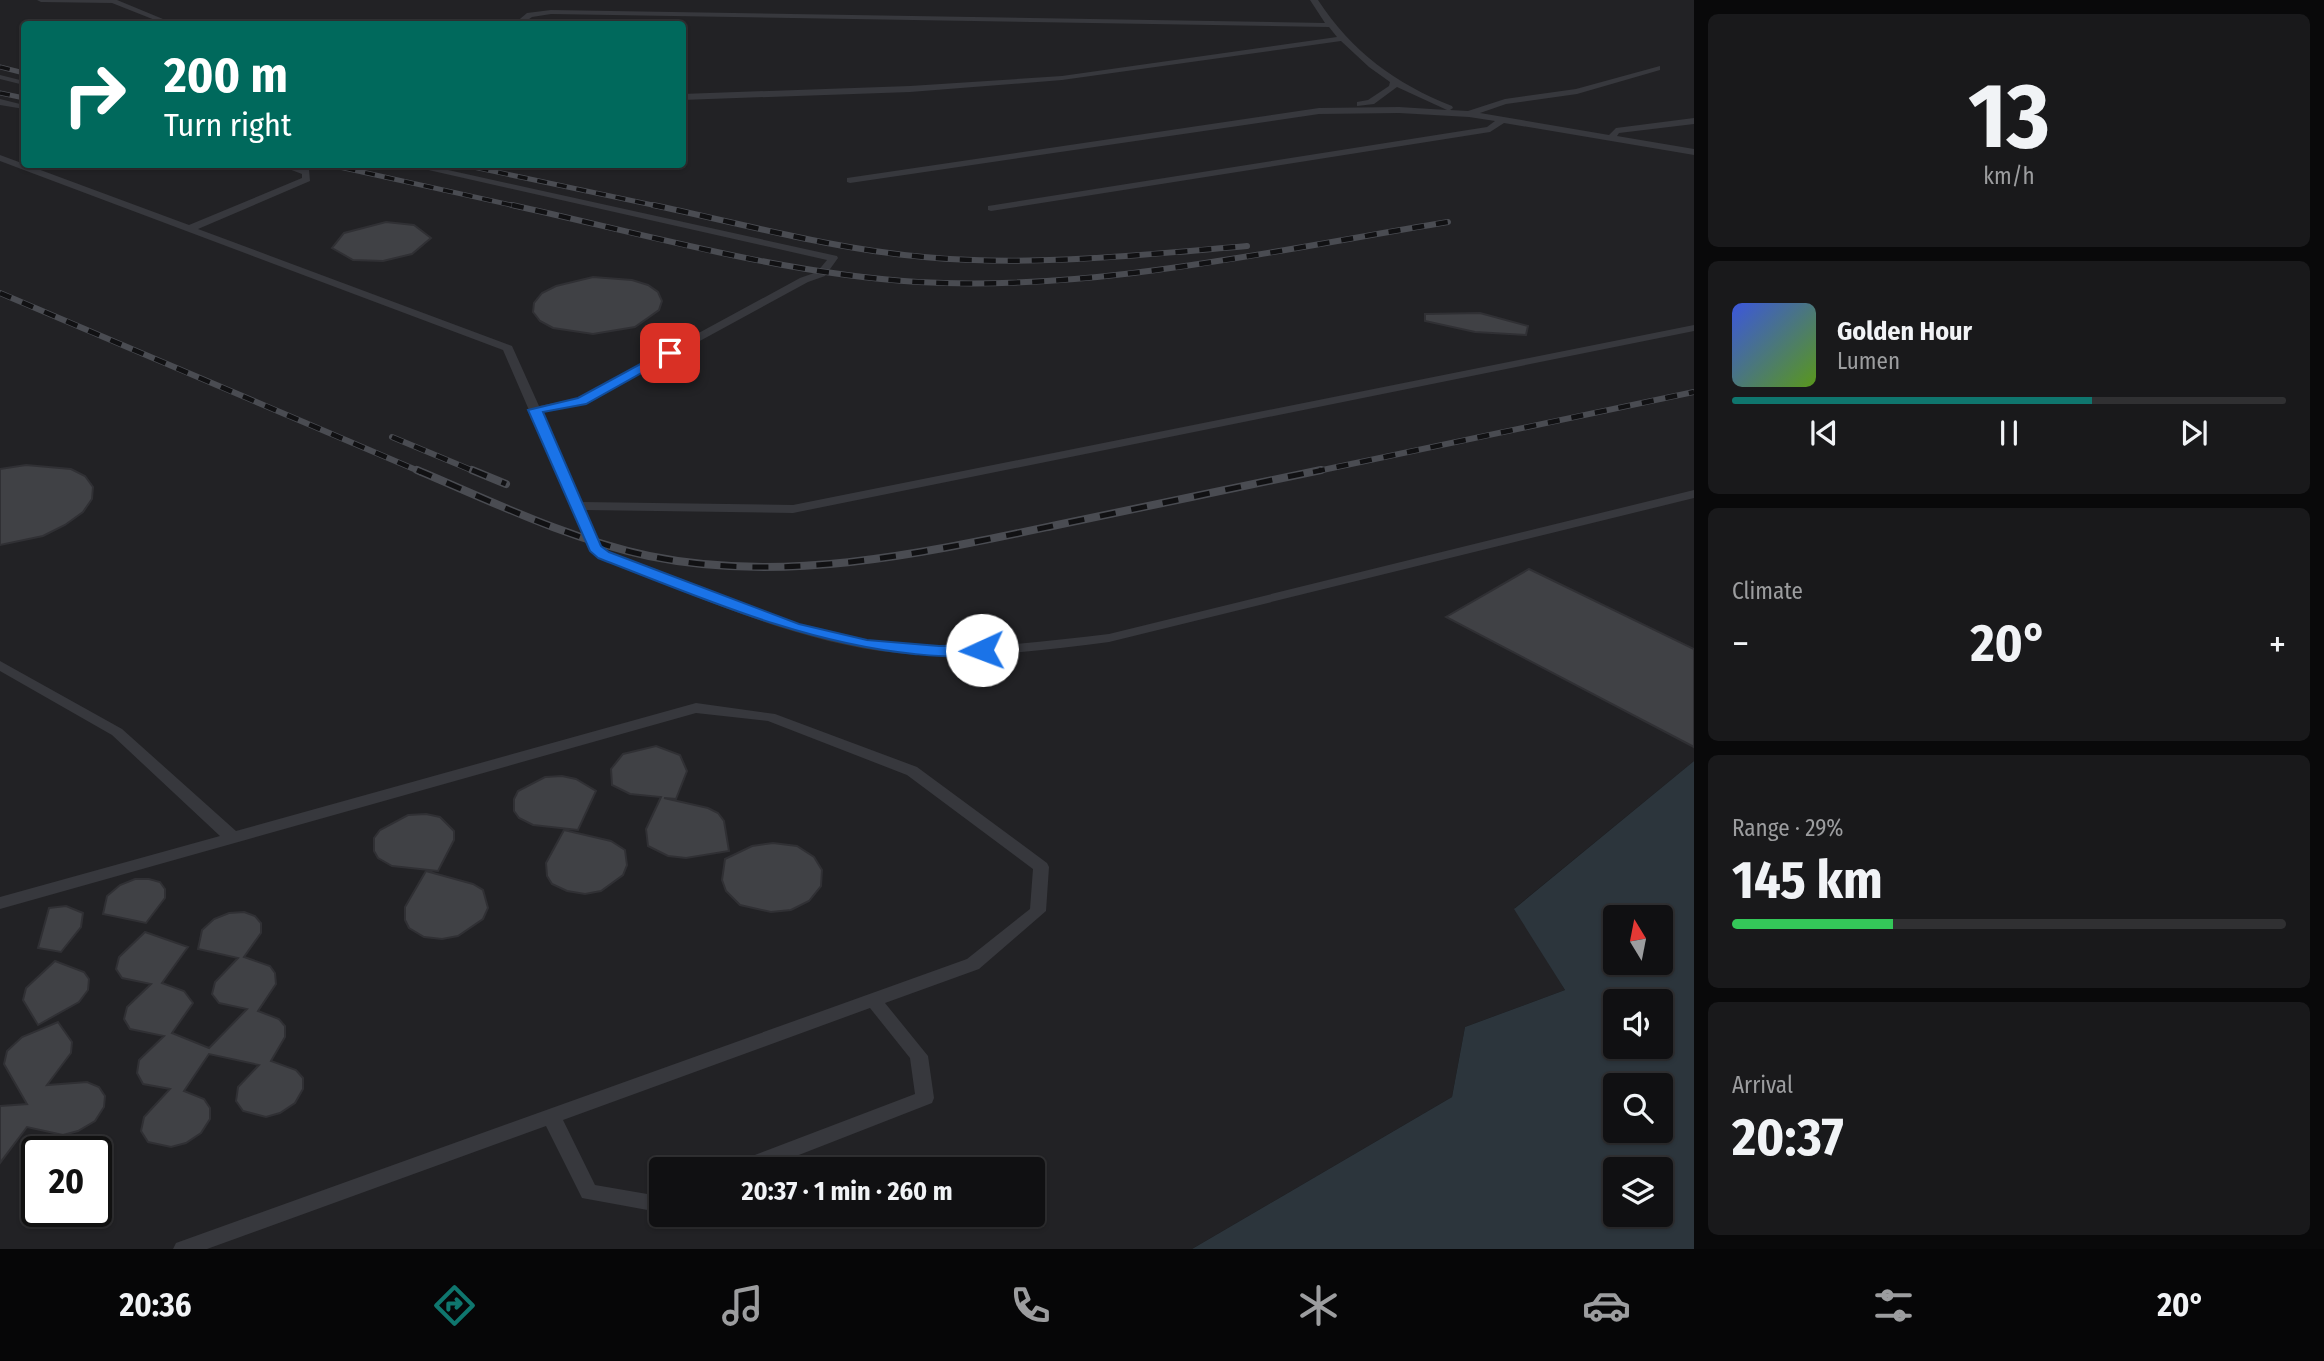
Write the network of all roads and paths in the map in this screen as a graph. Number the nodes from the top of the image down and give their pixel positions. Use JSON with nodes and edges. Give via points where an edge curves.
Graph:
{"nodes":[{"id":1,"x":41,"y":0,"type":"edge"},
{"id":2,"x":1314,"y":0,"type":"edge"},
{"id":3,"x":112,"y":1,"type":"edge"},
{"id":4,"x":163,"y":21,"type":"edge"},
{"id":5,"x":522,"y":21,"type":"edge"},
{"id":6,"x":1329,"y":25,"type":"junction"},
{"id":7,"x":1341,"y":39,"type":"junction"},
{"id":8,"x":1657,"y":68,"type":"dead end"},
{"id":9,"x":0,"y":78,"type":"edge"},
{"id":10,"x":1394,"y":81,"type":"junction"},
{"id":11,"x":21,"y":82,"type":"edge"},
{"id":12,"x":686,"y":97,"type":"edge"},
{"id":13,"x":0,"y":102,"type":"edge"},
{"id":14,"x":21,"y":106,"type":"edge"},
{"id":15,"x":1344,"y":108,"type":"junction"},
{"id":16,"x":1469,"y":114,"type":"junction"},
{"id":17,"x":1501,"y":121,"type":"junction"},
{"id":18,"x":1694,"y":121,"type":"edge"},
{"id":19,"x":1611,"y":138,"type":"junction"},
{"id":20,"x":1694,"y":152,"type":"edge"},
{"id":21,"x":0,"y":158,"type":"edge"},
{"id":22,"x":21,"y":166,"type":"edge"},
{"id":23,"x":27,"y":168,"type":"edge"},
{"id":24,"x":294,"y":168,"type":"edge"},
{"id":25,"x":424,"y":168,"type":"edge"},
{"id":26,"x":850,"y":180,"type":"dead end"},
{"id":27,"x":991,"y":208,"type":"dead end"},
{"id":28,"x":191,"y":228,"type":"junction"},
{"id":29,"x":1694,"y":328,"type":"edge"},
{"id":30,"x":535,"y":410,"type":"junction"},
{"id":31,"x":1694,"y":495,"type":"edge"},
{"id":32,"x":577,"y":506,"type":"junction"},
{"id":33,"x":0,"y":665,"type":"edge"},
{"id":34,"x":233,"y":838,"type":"junction"},
{"id":35,"x":0,"y":903,"type":"edge"},
{"id":36,"x":873,"y":1000,"type":"junction"},
{"id":37,"x":551,"y":1116,"type":"junction"},
{"id":38,"x":772,"y":1157,"type":"edge"},
{"id":39,"x":649,"y":1202,"type":"edge"},
{"id":40,"x":183,"y":1249,"type":"edge"}],
"edges":[{"from":1,"to":3,"type":"lane"},
{"from":2,"to":6,"type":"lane"},
{"from":3,"to":4,"type":"lane"},
{"from":5,"to":6,"type":"lane","via":[[551,12]]},
{"from":6,"to":7,"type":"lane"},
{"from":7,"to":10,"type":"lane"},
{"from":7,"to":12,"type":"lane","via":[[1062,78],[924,89]]},
{"from":8,"to":16,"type":"lane","via":[[1577,92],[1505,102]]},
{"from":9,"to":11,"type":"lane"},
{"from":10,"to":15,"type":"lane","via":[[1393,87],[1371,102]]},
{"from":10,"to":16,"type":"lane","via":[[1425,99]]},
{"from":13,"to":14,"type":"lane"},
{"from":15,"to":16,"type":"lane"},
{"from":15,"to":26,"type":"lane"},
{"from":16,"to":17,"type":"lane"},
{"from":17,"to":19,"type":"lane"},
{"from":17,"to":27,"type":"lane","via":[[1490,129]]},
{"from":18,"to":19,"type":"lane","via":[[1632,126],[1615,131]]},
{"from":19,"to":20,"type":"lane"},
{"from":21,"to":22,"type":"lane"},
{"from":23,"to":28,"type":"lane"},
{"from":24,"to":28,"type":"lane","via":[[306,172],[307,179]]},
{"from":25,"to":30,"type":"lane","via":[[833,258],[821,274],[582,401]]},
{"from":28,"to":30,"type":"lane","via":[[508,348]]},
{"from":29,"to":32,"type":"lane","via":[[793,509]]},
{"from":30,"to":32,"type":"lane"},
{"from":31,"to":32,"type":"lane","via":[[1110,638],[1026,648],[939,651],[867,644],[794,627],[604,555],[595,548]]},
{"from":33,"to":34,"type":"lane","via":[[117,732]]},
{"from":34,"to":35,"type":"lane"},
{"from":34,"to":36,"type":"lane","via":[[696,708],[770,716],[912,771],[1041,867],[1038,911],[973,964]]},
{"from":36,"to":37,"type":"lane"},
{"from":36,"to":38,"type":"lane","via":[[919,1056],[925,1098]]},
{"from":37,"to":39,"type":"lane","via":[[589,1192]]},
{"from":37,"to":40,"type":"lane"}]}
